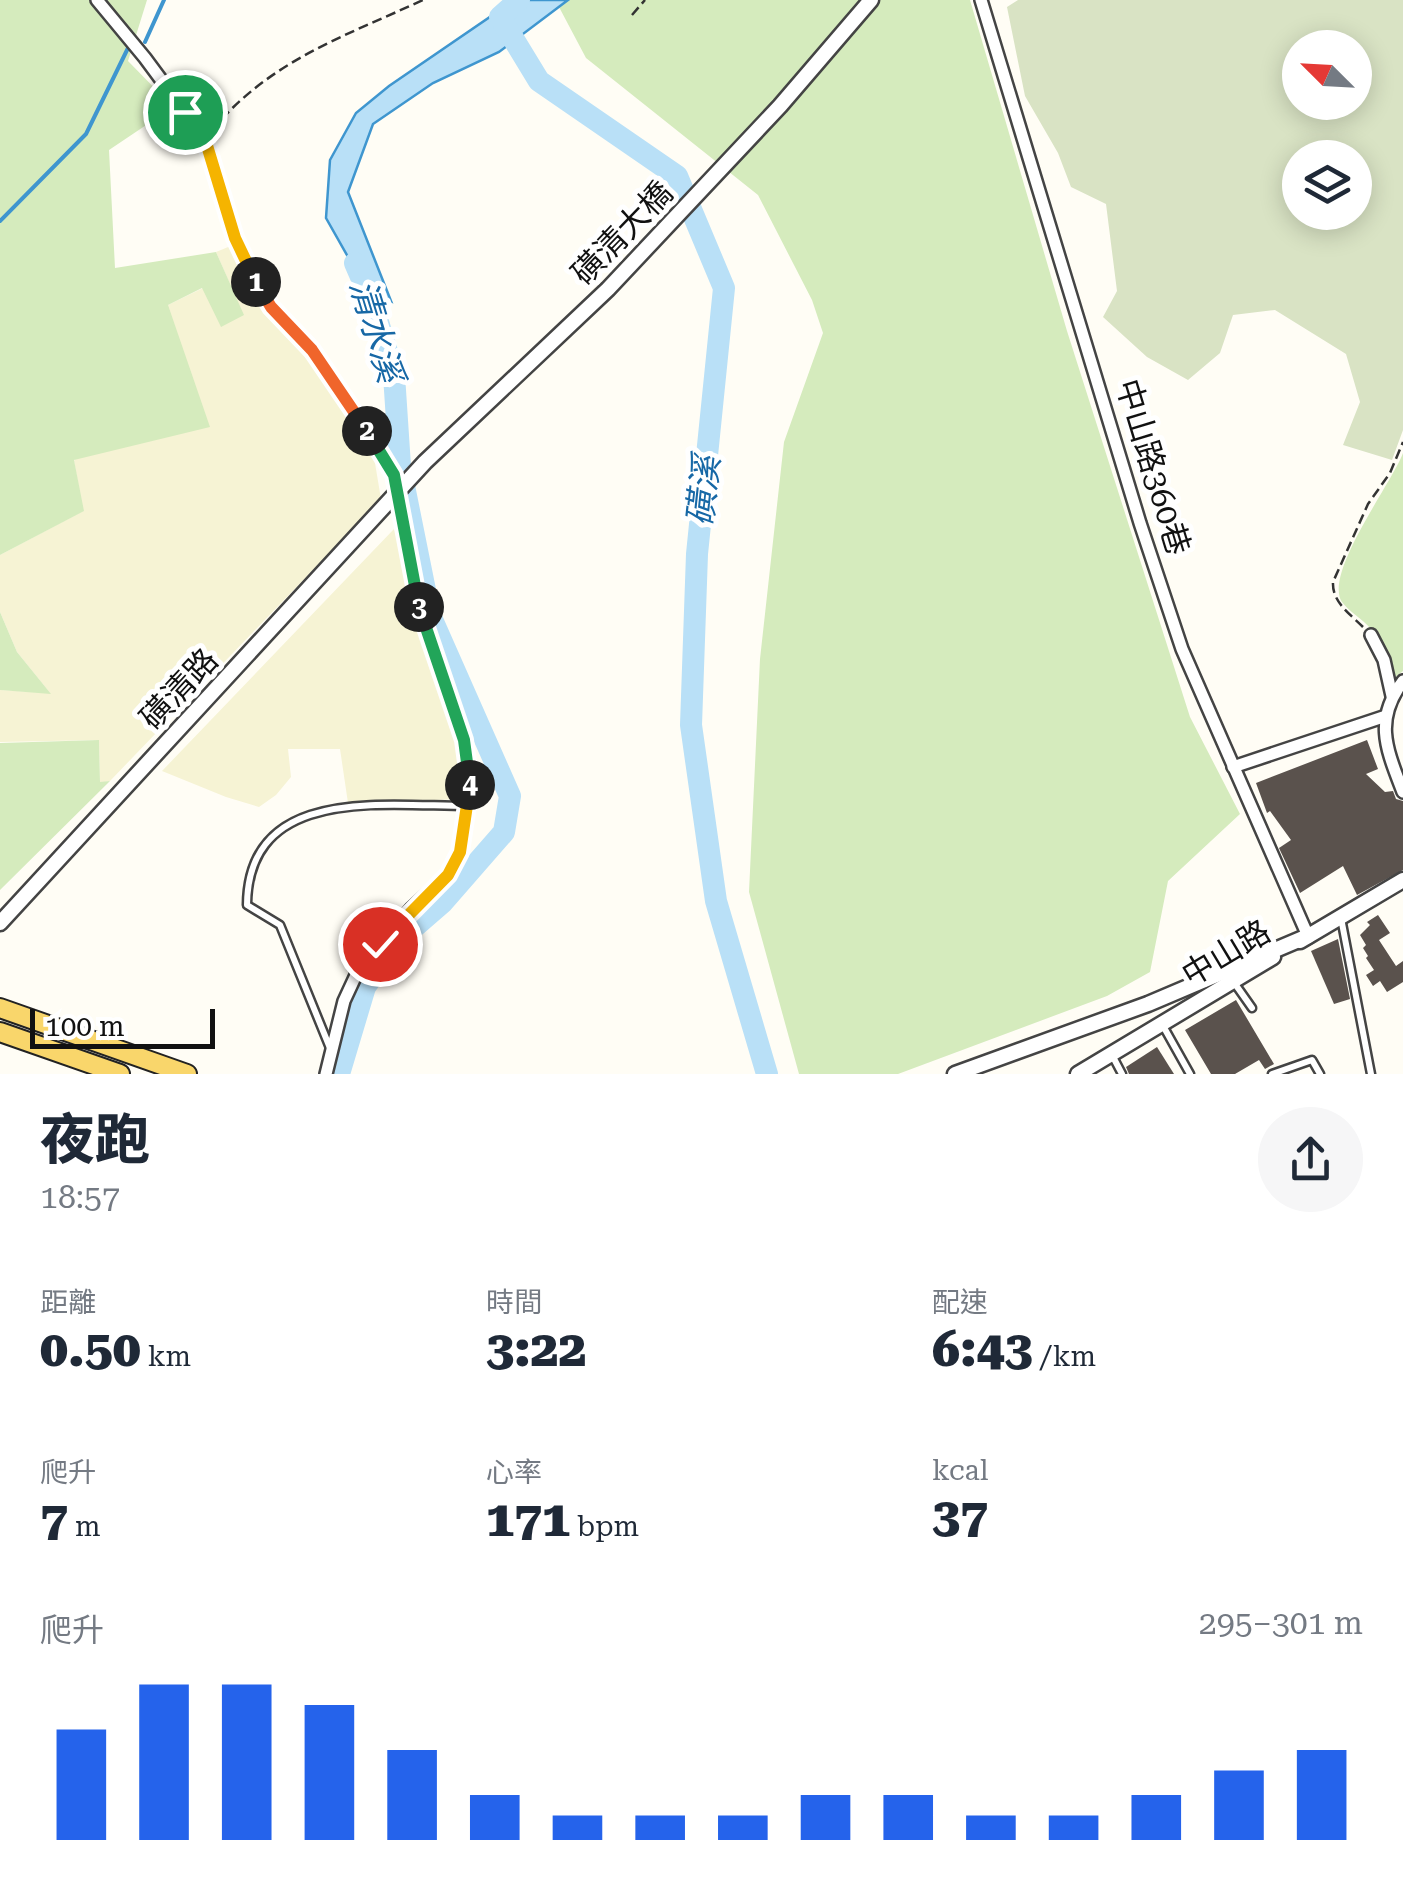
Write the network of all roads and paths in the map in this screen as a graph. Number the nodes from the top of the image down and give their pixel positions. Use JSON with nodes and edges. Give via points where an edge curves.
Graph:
{"nodes":[{"id":1,"x":97,"y":0,"type":"edge"},
{"id":2,"x":423,"y":0,"type":"edge"},
{"id":3,"x":646,"y":0,"type":"edge"},
{"id":4,"x":871,"y":0,"type":"edge"},
{"id":5,"x":982,"y":0,"type":"edge"},
{"id":6,"x":632,"y":15,"type":"dead end"},
{"id":7,"x":205,"y":139,"type":"junction"},
{"id":8,"x":1403,"y":442,"type":"edge"},
{"id":9,"x":399,"y":492,"type":"junction"},
{"id":10,"x":1371,"y":635,"type":"joint"},
{"id":11,"x":1403,"y":681,"type":"edge"},
{"id":12,"x":1392,"y":696,"type":"junction"},
{"id":13,"x":1386,"y":716,"type":"junction"},
{"id":14,"x":1398,"y":762,"type":"edge"},
{"id":15,"x":1234,"y":767,"type":"junction"},
{"id":16,"x":1403,"y":792,"type":"edge"},
{"id":17,"x":469,"y":806,"type":"junction"},
{"id":18,"x":1403,"y":880,"type":"edge"},
{"id":19,"x":1341,"y":917,"type":"junction"},
{"id":20,"x":0,"y":923,"type":"edge"},
{"id":21,"x":1308,"y":936,"type":"junction"},
{"id":22,"x":1233,"y":981,"type":"junction"},
{"id":23,"x":0,"y":1008,"type":"edge"},
{"id":24,"x":1252,"y":1008,"type":"dead end"},
{"id":25,"x":1162,"y":1024,"type":"junction"},
{"id":26,"x":0,"y":1032,"type":"edge"},
{"id":27,"x":330,"y":1048,"type":"junction"},
{"id":28,"x":1111,"y":1054,"type":"junction"},
{"id":29,"x":120,"y":1074,"type":"edge"},
{"id":30,"x":186,"y":1074,"type":"edge"},
{"id":31,"x":326,"y":1074,"type":"edge"},
{"id":32,"x":956,"y":1074,"type":"edge"},
{"id":33,"x":1078,"y":1074,"type":"edge"},
{"id":34,"x":1122,"y":1074,"type":"edge"},
{"id":35,"x":1190,"y":1074,"type":"edge"},
{"id":36,"x":1272,"y":1074,"type":"edge"},
{"id":37,"x":1320,"y":1074,"type":"edge"},
{"id":38,"x":1371,"y":1074,"type":"edge"}],
"edges":[{"from":1,"to":7,"type":"street"},
{"from":2,"to":7,"type":"path","via":[[290,60],[233,105]]},
{"from":3,"to":6,"type":"path"},
{"from":4,"to":9,"type":"street","name":"磺清大橋","via":[[608,289]]},
{"from":5,"to":15,"type":"street","name":"中山路360巷","via":[[1140,523],[1182,649]]},
{"from":7,"to":9,"type":"street","via":[[235,238],[260,289],[341,392]]},
{"from":8,"to":10,"type":"path","via":[[1333,582],[1339,603]]},
{"from":9,"to":17,"type":"street","via":[[420,610],[464,740]]},
{"from":9,"to":20,"type":"street","name":"磺清路"},
{"from":10,"to":12,"type":"street"},
{"from":11,"to":12,"type":"street"},
{"from":12,"to":13,"type":"street"},
{"from":13,"to":14,"type":"street","via":[[1383,735]]},
{"from":13,"to":15,"type":"street"},
{"from":14,"to":16,"type":"street"},
{"from":15,"to":21,"type":"street","name":"中山路360巷"},
{"from":17,"to":27,"type":"street","via":[[448,875],[357,973]]},
{"from":17,"to":27,"type":"lane","via":[[358,806],[308,814],[279,828],[256,862],[247,905],[280,925]]},
{"from":18,"to":19,"type":"street","name":"中山路"},
{"from":19,"to":21,"type":"street","name":"中山路"},
{"from":19,"to":38,"type":"lane"},
{"from":21,"to":22,"type":"street","name":"中山路"},
{"from":21,"to":32,"type":"street"},
{"from":22,"to":24,"type":"lane"},
{"from":22,"to":25,"type":"street","name":"中山路"},
{"from":23,"to":30,"type":"main road"},
{"from":25,"to":28,"type":"street","name":"中山路"},
{"from":25,"to":35,"type":"lane"},
{"from":26,"to":29,"type":"main road"},
{"from":27,"to":31,"type":"street"},
{"from":28,"to":33,"type":"street","name":"中山路"},
{"from":28,"to":34,"type":"lane"},
{"from":36,"to":37,"type":"lane","via":[[1312,1060]]}]}
